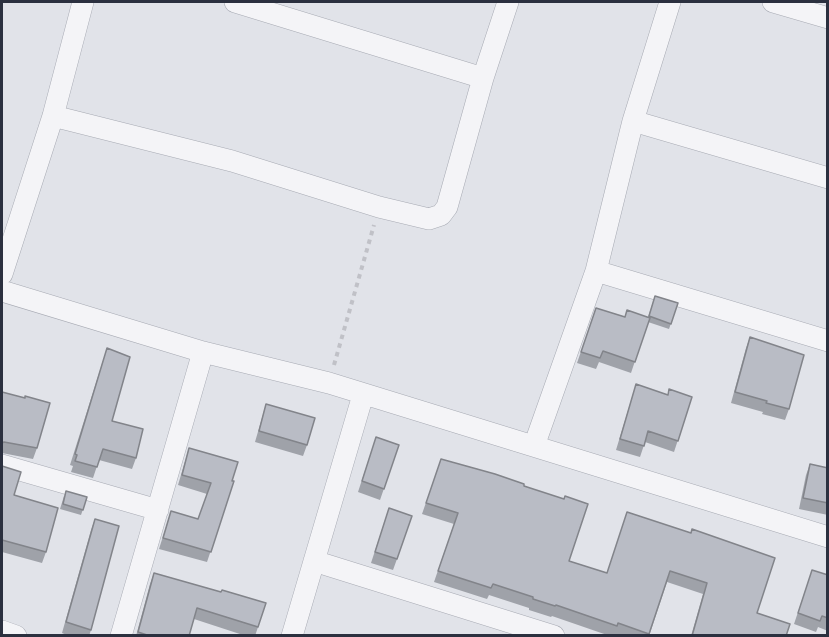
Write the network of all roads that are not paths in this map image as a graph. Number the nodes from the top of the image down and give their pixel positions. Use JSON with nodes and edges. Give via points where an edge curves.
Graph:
{"nodes":[{"id":1,"x":83,"y":2,"type":"edge"},
{"id":2,"x":235,"y":2,"type":"edge"},
{"id":3,"x":508,"y":2,"type":"edge"},
{"id":4,"x":670,"y":2,"type":"edge"},
{"id":5,"x":773,"y":2,"type":"edge"},
{"id":6,"x":828,"y":18,"type":"edge"},
{"id":7,"x":483,"y":78,"type":"junction"},
{"id":8,"x":53,"y":116,"type":"junction"},
{"id":9,"x":633,"y":121,"type":"junction"},
{"id":10,"x":828,"y":177,"type":"edge"},
{"id":11,"x":596,"y":271,"type":"junction"},
{"id":12,"x":2,"y":274,"type":"edge"},
{"id":13,"x":2,"y":291,"type":"edge"},
{"id":14,"x":828,"y":341,"type":"edge"},
{"id":15,"x":203,"y":352,"type":"junction"},
{"id":16,"x":363,"y":394,"type":"junction"},
{"id":17,"x":534,"y":446,"type":"junction"},
{"id":18,"x":2,"y":465,"type":"edge"},
{"id":19,"x":158,"y":510,"type":"junction"},
{"id":20,"x":828,"y":537,"type":"edge"},
{"id":21,"x":314,"y":561,"type":"junction"},
{"id":22,"x":2,"y":631,"type":"edge"},
{"id":23,"x":15,"y":636,"type":"edge"},
{"id":24,"x":121,"y":636,"type":"edge"},
{"id":25,"x":292,"y":636,"type":"edge"},
{"id":26,"x":554,"y":636,"type":"edge"}],
"edges":[{"from":1,"to":8,"type":"street"},
{"from":2,"to":7,"type":"street"},
{"from":3,"to":7,"type":"street"},
{"from":4,"to":9,"type":"street"},
{"from":5,"to":6,"type":"street"},
{"from":7,"to":8,"type":"street","via":[[447,207],[441,215],[429,219],[232,161]]},
{"from":8,"to":12,"type":"street"},
{"from":9,"to":10,"type":"street"},
{"from":9,"to":11,"type":"street"},
{"from":11,"to":14,"type":"street"},
{"from":11,"to":17,"type":"street"},
{"from":13,"to":15,"type":"street"},
{"from":15,"to":16,"type":"street"},
{"from":15,"to":19,"type":"street"},
{"from":16,"to":17,"type":"street"},
{"from":16,"to":21,"type":"street"},
{"from":17,"to":20,"type":"street"},
{"from":18,"to":19,"type":"street"},
{"from":19,"to":24,"type":"street"},
{"from":21,"to":25,"type":"street"},
{"from":21,"to":26,"type":"street"},
{"from":22,"to":23,"type":"street"}]}
